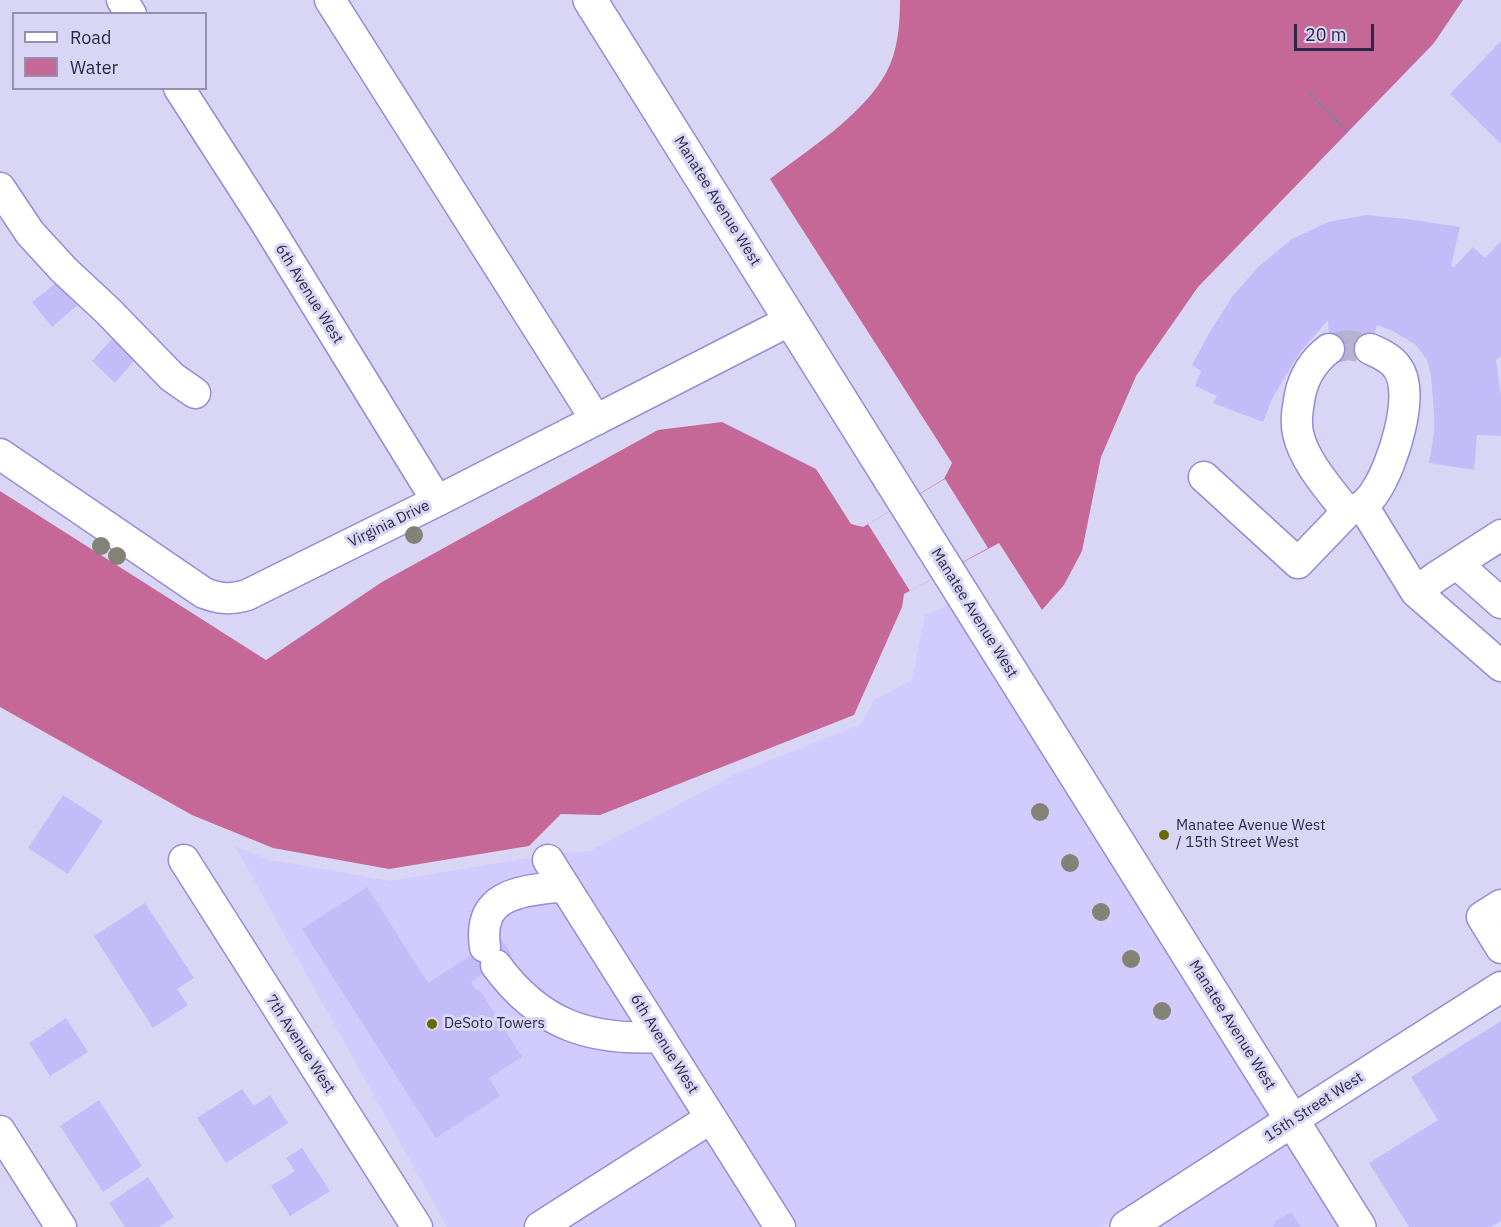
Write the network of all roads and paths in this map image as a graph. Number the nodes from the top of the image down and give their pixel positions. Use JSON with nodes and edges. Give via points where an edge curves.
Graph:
{"nodes":[{"id":1,"x":330,"y":0,"type":"edge"},
{"id":2,"x":590,"y":0,"type":"edge"},
{"id":3,"x":180,"y":90,"type":"edge"},
{"id":4,"x":1310,"y":94,"type":"dead end"},
{"id":5,"x":1348,"y":132,"type":"dead end"},
{"id":6,"x":0,"y":188,"type":"edge"},
{"id":7,"x":791,"y":320,"type":"junction"},
{"id":8,"x":1329,"y":349,"type":"tunnel mouth"},
{"id":9,"x":1370,"y":349,"type":"tunnel mouth"},
{"id":10,"x":195,"y":393,"type":"dead end"},
{"id":11,"x":596,"y":420,"type":"junction"},
{"id":12,"x":0,"y":454,"type":"edge"},
{"id":13,"x":1204,"y":477,"type":"dead end"},
{"id":14,"x":437,"y":501,"type":"junction"},
{"id":15,"x":1355,"y":509,"type":"junction"},
{"id":16,"x":1501,"y":535,"type":"edge"},
{"id":17,"x":1436,"y":578,"type":"junction"},
{"id":18,"x":1501,"y":603,"type":"edge"},
{"id":19,"x":1501,"y":666,"type":"edge"},
{"id":20,"x":184,"y":860,"type":"dead end"},
{"id":21,"x":548,"y":860,"type":"dead end"},
{"id":22,"x":564,"y":886,"type":"junction"},
{"id":23,"x":1501,"y":905,"type":"edge"},
{"id":24,"x":1501,"y":948,"type":"edge"},
{"id":25,"x":1501,"y":987,"type":"edge"},
{"id":26,"x":660,"y":1037,"type":"junction"},
{"id":27,"x":711,"y":1118,"type":"junction"},
{"id":28,"x":1291,"y":1120,"type":"junction"},
{"id":29,"x":0,"y":1131,"type":"edge"},
{"id":30,"x":61,"y":1227,"type":"edge"},
{"id":31,"x":417,"y":1227,"type":"edge"},
{"id":32,"x":540,"y":1227,"type":"edge"},
{"id":33,"x":780,"y":1227,"type":"edge"},
{"id":34,"x":1127,"y":1227,"type":"edge"},
{"id":35,"x":1359,"y":1227,"type":"edge"}],
"edges":[{"from":1,"to":11,"type":"street"},
{"from":2,"to":7,"type":"main road","name":"Manatee Avenue West"},
{"from":3,"to":14,"type":"street","name":"6th Avenue West"},
{"from":4,"to":5,"type":"path"},
{"from":6,"to":10,"type":"street","via":[[30,233],[64,270],[172,377]]},
{"from":7,"to":11,"type":"street","name":"Virginia Drive"},
{"from":7,"to":28,"type":"main road","name":"Manatee Avenue West"},
{"from":8,"to":15,"type":"street","via":[[1312,366],[1302,386],[1298,433],[1316,471]]},
{"from":9,"to":15,"type":"street","via":[[1401,373],[1402,417],[1394,451],[1375,492]]},
{"from":11,"to":14,"type":"street","name":"Virginia Drive"},
{"from":12,"to":14,"type":"street","name":"Virginia Drive","via":[[204,593],[223,600],[247,595]]},
{"from":13,"to":15,"type":"street","via":[[1298,563]]},
{"from":15,"to":17,"type":"street"},
{"from":16,"to":17,"type":"street"},
{"from":17,"to":18,"type":"street"},
{"from":17,"to":19,"type":"street"},
{"from":20,"to":31,"type":"street","name":"7th Avenue West"},
{"from":21,"to":22,"type":"street","name":"6th Avenue West"},
{"from":22,"to":26,"type":"street","name":"6th Avenue West"},
{"from":22,"to":26,"type":"street","via":[[517,892],[489,910],[485,919],[490,956],[511,986],[530,1004],[563,1023],[602,1036]]},
{"from":23,"to":24,"type":"street","via":[[1482,917]]},
{"from":25,"to":28,"type":"street","name":"15th Street West"},
{"from":26,"to":27,"type":"street","name":"6th Avenue West"},
{"from":27,"to":32,"type":"street"},
{"from":27,"to":33,"type":"street","name":"6th Avenue West"},
{"from":28,"to":34,"type":"main road","name":"15th Street West"},
{"from":28,"to":35,"type":"main road","name":"Manatee Avenue West"},
{"from":29,"to":30,"type":"street"}]}
